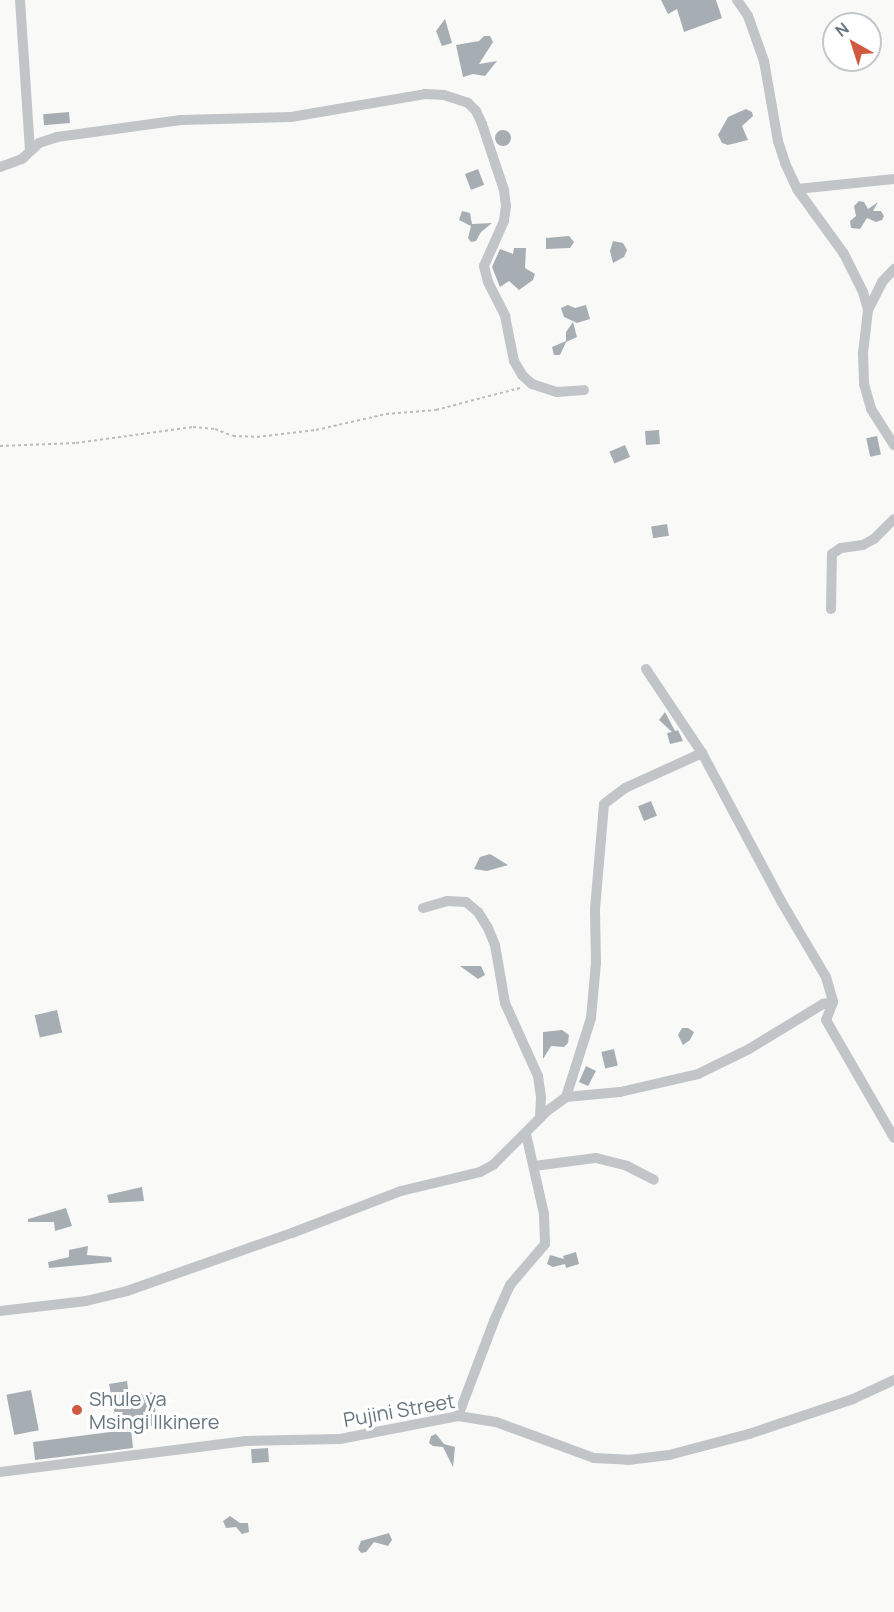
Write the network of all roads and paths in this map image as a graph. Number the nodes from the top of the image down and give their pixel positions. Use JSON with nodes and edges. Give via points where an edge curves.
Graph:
{"nodes":[{"id":1,"x":21,"y":0,"type":"edge"},
{"id":2,"x":737,"y":0,"type":"edge"},
{"id":3,"x":30,"y":149,"type":"junction"},
{"id":4,"x":0,"y":167,"type":"edge"},
{"id":5,"x":894,"y":179,"type":"edge"},
{"id":6,"x":797,"y":189,"type":"junction"},
{"id":7,"x":894,"y":269,"type":"edge"},
{"id":8,"x":868,"y":310,"type":"junction"},
{"id":9,"x":532,"y":384,"type":"junction"},
{"id":10,"x":584,"y":390,"type":"dead end"},
{"id":11,"x":894,"y":445,"type":"edge"},
{"id":12,"x":0,"y":446,"type":"edge"},
{"id":13,"x":894,"y":519,"type":"edge"},
{"id":14,"x":831,"y":609,"type":"dead end"},
{"id":15,"x":646,"y":669,"type":"dead end"},
{"id":16,"x":702,"y":753,"type":"junction"},
{"id":17,"x":423,"y":908,"type":"dead end"},
{"id":18,"x":833,"y":1002,"type":"junction"},
{"id":19,"x":566,"y":1097,"type":"junction"},
{"id":20,"x":540,"y":1118,"type":"junction"},
{"id":21,"x":526,"y":1134,"type":"junction"},
{"id":22,"x":894,"y":1138,"type":"edge"},
{"id":23,"x":534,"y":1166,"type":"junction"},
{"id":24,"x":654,"y":1180,"type":"dead end"},
{"id":25,"x":0,"y":1311,"type":"edge"},
{"id":26,"x":894,"y":1380,"type":"edge"},
{"id":27,"x":458,"y":1416,"type":"junction"},
{"id":28,"x":0,"y":1472,"type":"edge"}],
"edges":[{"from":1,"to":3,"type":"street"},
{"from":2,"to":6,"type":"street","via":[[757,40],[778,141]]},
{"from":3,"to":4,"type":"street","via":[[22,159]]},
{"from":3,"to":9,"type":"street","via":[[57,136],[181,120],[291,117],[398,96],[444,95],[468,103],[476,111],[487,138],[507,206],[484,266],[485,275],[505,316],[514,361]]},
{"from":5,"to":6,"type":"street"},
{"from":6,"to":8,"type":"street","via":[[857,275]]},
{"from":7,"to":8,"type":"street","via":[[882,282]]},
{"from":8,"to":11,"type":"street","via":[[864,384],[871,409]]},
{"from":9,"to":10,"type":"street","via":[[557,392]]},
{"from":9,"to":12,"type":"path","via":[[436,410],[386,414],[316,430],[257,437],[193,427],[76,443]]},
{"from":13,"to":14,"type":"street","via":[[874,539],[832,554]]},
{"from":15,"to":16,"type":"street"},
{"from":16,"to":18,"type":"street","via":[[826,977]]},
{"from":16,"to":19,"type":"street","via":[[625,788],[604,804],[591,1018]]},
{"from":17,"to":20,"type":"street","via":[[447,901],[466,902],[488,928],[495,945],[505,1003],[538,1076]]},
{"from":18,"to":19,"type":"street","via":[[698,1074],[620,1092]]},
{"from":18,"to":22,"type":"street","via":[[826,1020]]},
{"from":19,"to":20,"type":"street"},
{"from":20,"to":21,"type":"street"},
{"from":21,"to":23,"type":"street"},
{"from":21,"to":25,"type":"street","via":[[487,1169],[401,1191],[127,1291],[87,1301]]},
{"from":23,"to":24,"type":"street","via":[[596,1158],[620,1163]]},
{"from":23,"to":27,"type":"street","via":[[544,1214],[545,1244],[510,1285]]},
{"from":26,"to":27,"type":"street","name":"Pujini Street","via":[[853,1399],[749,1434],[669,1455],[628,1460],[594,1458],[496,1422]]},
{"from":27,"to":28,"type":"street","name":"Pujini Street","via":[[340,1439],[246,1441]]}]}
